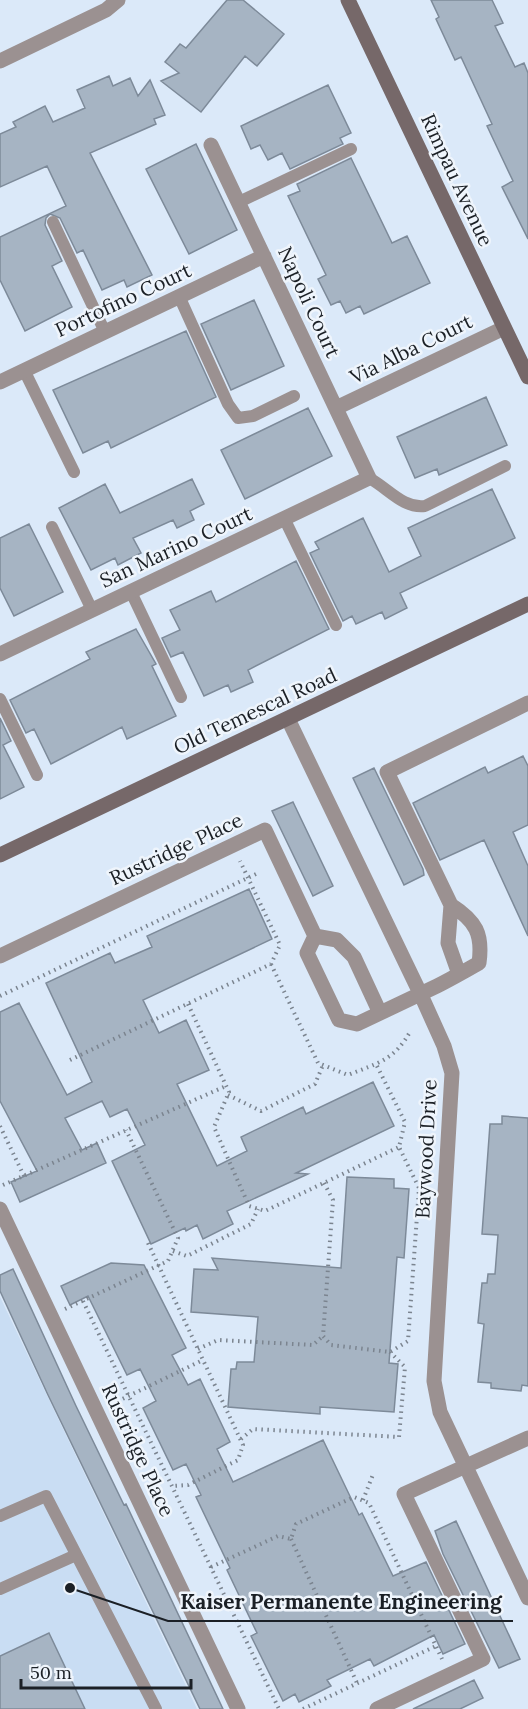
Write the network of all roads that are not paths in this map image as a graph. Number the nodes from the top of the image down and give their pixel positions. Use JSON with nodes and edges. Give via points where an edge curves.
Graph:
{"nodes":[{"id":1,"x":118,"y":0,"type":"edge"},
{"id":2,"x":348,"y":0,"type":"edge"},
{"id":3,"x":0,"y":61,"type":"edge"},
{"id":4,"x":211,"y":145,"type":"dead end"},
{"id":5,"x":351,"y":149,"type":"dead end"},
{"id":6,"x":239,"y":202,"type":"junction"},
{"id":7,"x":53,"y":222,"type":"dead end"},
{"id":8,"x":264,"y":256,"type":"junction"},
{"id":9,"x":179,"y":296,"type":"junction"},
{"id":10,"x":504,"y":328,"type":"junction"},
{"id":11,"x":105,"y":332,"type":"junction"},
{"id":12,"x":24,"y":370,"type":"junction"},
{"id":13,"x":528,"y":377,"type":"edge"},
{"id":14,"x":0,"y":381,"type":"edge"},
{"id":15,"x":294,"y":396,"type":"dead end"},
{"id":16,"x":336,"y":408,"type":"junction"},
{"id":17,"x":505,"y":466,"type":"dead end"},
{"id":18,"x":74,"y":472,"type":"dead end"},
{"id":19,"x":369,"y":478,"type":"junction"},
{"id":20,"x":284,"y":518,"type":"junction"},
{"id":21,"x":52,"y":527,"type":"dead end"},
{"id":22,"x":131,"y":592,"type":"junction"},
{"id":23,"x":528,"y":604,"type":"edge"},
{"id":24,"x":92,"y":610,"type":"junction"},
{"id":25,"x":336,"y":625,"type":"dead end"},
{"id":26,"x":0,"y":654,"type":"edge"},
{"id":27,"x":181,"y":697,"type":"dead end"},
{"id":28,"x":0,"y":699,"type":"edge"},
{"id":29,"x":528,"y":703,"type":"edge"},
{"id":30,"x":288,"y":719,"type":"junction"},
{"id":31,"x":37,"y":775,"type":"dead end"},
{"id":32,"x":0,"y":855,"type":"edge"},
{"id":33,"x":451,"y":905,"type":"junction"},
{"id":34,"x":315,"y":936,"type":"junction"},
{"id":35,"x":0,"y":956,"type":"edge"},
{"id":36,"x":459,"y":975,"type":"junction"},
{"id":37,"x":421,"y":995,"type":"junction"},
{"id":38,"x":380,"y":1013,"type":"junction"},
{"id":39,"x":0,"y":1209,"type":"edge"},
{"id":40,"x":528,"y":1438,"type":"edge"},
{"id":41,"x":465,"y":1466,"type":"junction"},
{"id":42,"x":0,"y":1516,"type":"edge"},
{"id":43,"x":76,"y":1555,"type":"junction"},
{"id":44,"x":0,"y":1589,"type":"edge"},
{"id":45,"x":528,"y":1598,"type":"edge"},
{"id":46,"x":156,"y":1709,"type":"edge"},
{"id":47,"x":238,"y":1709,"type":"edge"},
{"id":48,"x":377,"y":1709,"type":"edge"}],
"edges":[{"from":1,"to":3,"type":"street","via":[[106,10]]},
{"from":2,"to":10,"type":"street","name":"Rimpau Avenue"},
{"from":4,"to":6,"type":"street","name":"Napoli Court"},
{"from":5,"to":6,"type":"lane"},
{"from":6,"to":8,"type":"street","name":"Napoli Court"},
{"from":7,"to":11,"type":"lane"},
{"from":8,"to":9,"type":"street","name":"Portofino Court"},
{"from":8,"to":16,"type":"street","name":"Napoli Court"},
{"from":9,"to":11,"type":"street","name":"Portofino Court"},
{"from":9,"to":15,"type":"lane","via":[[238,418],[254,416]]},
{"from":10,"to":13,"type":"street","name":"Rimpau Avenue"},
{"from":10,"to":16,"type":"street","name":"Via Alba Court"},
{"from":11,"to":12,"type":"street","name":"Portofino Court"},
{"from":12,"to":14,"type":"street","name":"Portofino Court"},
{"from":12,"to":18,"type":"lane"},
{"from":16,"to":19,"type":"street","name":"Napoli Court"},
{"from":17,"to":19,"type":"lane","via":[[416,507]]},
{"from":19,"to":20,"type":"street","name":"San Marino Court"},
{"from":20,"to":22,"type":"street","name":"San Marino Court"},
{"from":20,"to":25,"type":"lane"},
{"from":21,"to":24,"type":"lane"},
{"from":22,"to":24,"type":"street","name":"San Marino Court"},
{"from":22,"to":27,"type":"lane"},
{"from":23,"to":30,"type":"street","name":"Old Temescal Road"},
{"from":24,"to":26,"type":"street","name":"San Marino Court"},
{"from":28,"to":31,"type":"lane"},
{"from":29,"to":33,"type":"street","via":[[387,772]]},
{"from":30,"to":32,"type":"street","name":"Old Temescal Road"},
{"from":30,"to":37,"type":"street","name":"Baywood Drive"},
{"from":33,"to":36,"type":"street","via":[[448,943]]},
{"from":33,"to":36,"type":"street","via":[[467,915],[483,940],[480,963]]},
{"from":34,"to":35,"type":"street","name":"Rustridge Place","via":[[265,830]]},
{"from":34,"to":38,"type":"street","via":[[338,940],[354,957]]},
{"from":34,"to":38,"type":"street","via":[[307,953],[339,1020],[357,1024]]},
{"from":36,"to":37,"type":"street"},
{"from":37,"to":38,"type":"street"},
{"from":37,"to":41,"type":"street","name":"Baywood Drive","via":[[452,1073],[434,1381],[440,1412]]},
{"from":39,"to":47,"type":"street","name":"Rustridge Place"},
{"from":40,"to":41,"type":"street"},
{"from":41,"to":45,"type":"street","name":"Baywood Drive"},
{"from":41,"to":48,"type":"street","via":[[404,1494],[483,1659]]},
{"from":42,"to":43,"type":"lane","via":[[46,1496]]},
{"from":43,"to":44,"type":"lane"},
{"from":43,"to":46,"type":"lane"}]}
